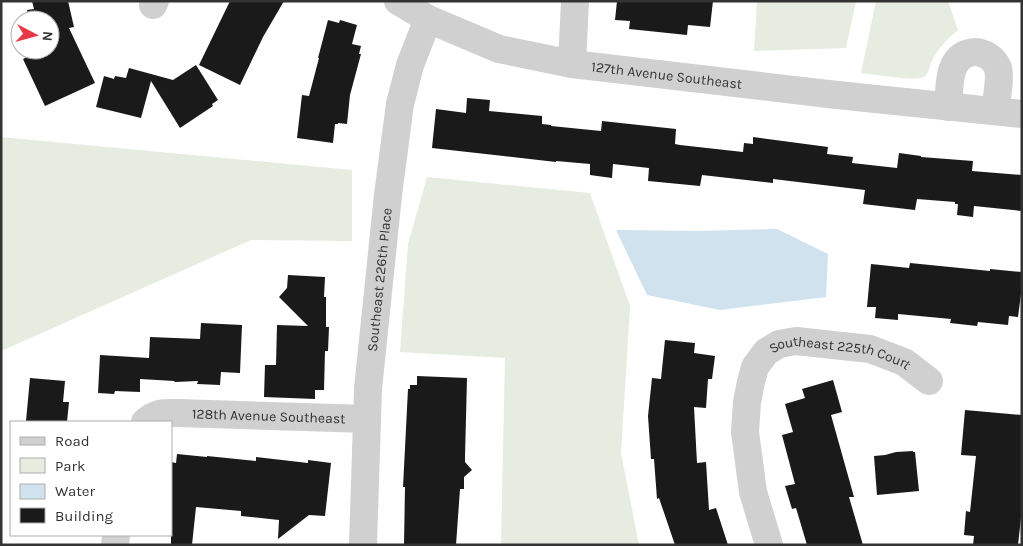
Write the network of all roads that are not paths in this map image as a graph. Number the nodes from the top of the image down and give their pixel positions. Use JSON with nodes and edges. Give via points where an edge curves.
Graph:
{"nodes":[{"id":1,"x":398,"y":1,"type":"edge"},
{"id":2,"x":575,"y":1,"type":"edge"},
{"id":3,"x":428,"y":19,"type":"junction"},
{"id":4,"x":572,"y":64,"type":"junction"},
{"id":5,"x":948,"y":107,"type":"junction"},
{"id":6,"x":995,"y":112,"type":"junction"},
{"id":7,"x":1022,"y":114,"type":"edge"},
{"id":8,"x":929,"y":381,"type":"dead end"},
{"id":9,"x":367,"y":419,"type":"junction"},
{"id":10,"x":146,"y":421,"type":"edge"},
{"id":11,"x":363,"y":545,"type":"edge"},
{"id":12,"x":769,"y":545,"type":"edge"}],
"edges":[{"from":1,"to":3,"type":"street","name":"127th Avenue Southeast"},
{"from":2,"to":4,"type":"street"},
{"from":3,"to":4,"type":"street","name":"127th Avenue Southeast","via":[[499,49]]},
{"from":3,"to":9,"type":"street","name":"Southeast 226th Place","via":[[410,65],[400,104]]},
{"from":4,"to":5,"type":"street","name":"127th Avenue Southeast"},
{"from":5,"to":6,"type":"street","name":"127th Avenue Southeast"},
{"from":5,"to":6,"type":"street","via":[[955,64],[961,57],[978,52],[987,55],[998,69]]},
{"from":6,"to":7,"type":"street","name":"127th Avenue Southeast"},
{"from":8,"to":12,"type":"street","name":"Southeast 225th Court","via":[[904,362],[870,350],[796,340],[779,344],[766,352],[755,367],[751,382],[745,432],[753,492]]},
{"from":9,"to":10,"type":"street","name":"128th Avenue Southeast","via":[[178,412],[161,413]]},
{"from":9,"to":11,"type":"street","name":"Southeast 226th Place"}]}
